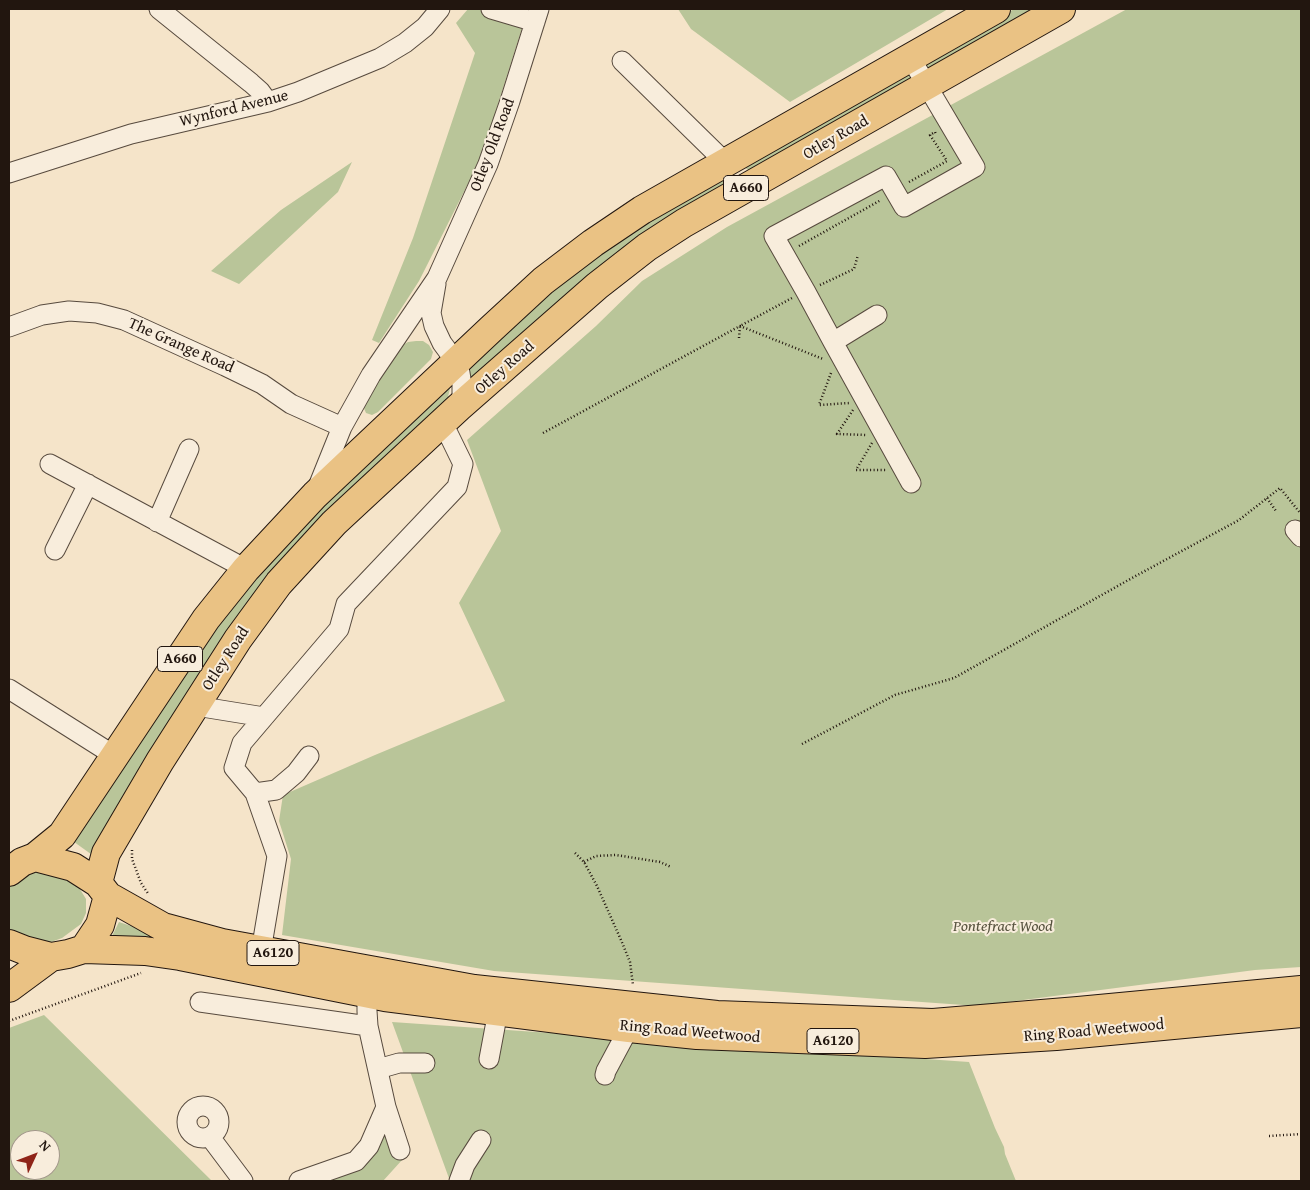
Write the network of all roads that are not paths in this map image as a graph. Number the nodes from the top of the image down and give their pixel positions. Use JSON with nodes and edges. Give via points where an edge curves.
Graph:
{"nodes":[{"id":1,"x":158,"y":9,"type":"edge"},
{"id":2,"x":440,"y":9,"type":"edge"},
{"id":3,"x":491,"y":9,"type":"edge"},
{"id":4,"x":996,"y":9,"type":"edge"},
{"id":5,"x":1061,"y":9,"type":"edge"},
{"id":6,"x":537,"y":15,"type":"edge"},
{"id":7,"x":910,"y":57,"type":"junction"},
{"id":8,"x":622,"y":61,"type":"dead end"},
{"id":9,"x":927,"y":86,"type":"junction"},
{"id":10,"x":268,"y":102,"type":"junction"},
{"id":11,"x":726,"y":163,"type":"junction"},
{"id":12,"x":9,"y":173,"type":"edge"},
{"id":13,"x":742,"y":191,"type":"junction"},
{"id":14,"x":437,"y":278,"type":"junction"},
{"id":15,"x":877,"y":315,"type":"dead end"},
{"id":16,"x":9,"y":327,"type":"edge"},
{"id":17,"x":395,"y":339,"type":"junction"},
{"id":18,"x":833,"y":342,"type":"junction"},
{"id":19,"x":449,"y":353,"type":"junction"},
{"id":20,"x":451,"y":415,"type":"junction"},
{"id":21,"x":342,"y":427,"type":"junction"},
{"id":22,"x":189,"y":449,"type":"dead end"},
{"id":23,"x":50,"y":464,"type":"dead end"},
{"id":24,"x":907,"y":477,"type":"road end"},
{"id":25,"x":88,"y":484,"type":"junction"},
{"id":26,"x":315,"y":495,"type":"junction"},
{"id":27,"x":157,"y":522,"type":"junction"},
{"id":28,"x":55,"y":550,"type":"dead end"},
{"id":29,"x":246,"y":569,"type":"junction"},
{"id":30,"x":9,"y":688,"type":"edge"},
{"id":31,"x":196,"y":706,"type":"junction"},
{"id":32,"x":264,"y":717,"type":"junction"},
{"id":33,"x":115,"y":756,"type":"junction"},
{"id":34,"x":309,"y":756,"type":"dead end"},
{"id":35,"x":256,"y":793,"type":"junction"},
{"id":36,"x":19,"y":863,"type":"edge"},
{"id":37,"x":103,"y":890,"type":"junction"},
{"id":38,"x":9,"y":944,"type":"edge"},
{"id":39,"x":84,"y":949,"type":"junction"},
{"id":40,"x":261,"y":950,"type":"junction"},
{"id":41,"x":51,"y":957,"type":"junction"},
{"id":42,"x":9,"y":988,"type":"edge"},
{"id":43,"x":1301,"y":990,"type":"edge"},
{"id":44,"x":367,"y":992,"type":"junction"},
{"id":45,"x":200,"y":1002,"type":"dead end"},
{"id":46,"x":498,"y":1011,"type":"junction"},
{"id":47,"x":1301,"y":1013,"type":"edge"},
{"id":48,"x":368,"y":1026,"type":"junction"},
{"id":49,"x":629,"y":1026,"type":"junction"},
{"id":50,"x":489,"y":1059,"type":"dead end"},
{"id":51,"x":425,"y":1063,"type":"dead end"},
{"id":52,"x":378,"y":1070,"type":"junction"},
{"id":53,"x":605,"y":1075,"type":"dead end"},
{"id":54,"x":386,"y":1107,"type":"junction"},
{"id":55,"x":210,"y":1137,"type":"dead end"},
{"id":56,"x":481,"y":1140,"type":"dead end"},
{"id":57,"x":400,"y":1150,"type":"dead end"},
{"id":58,"x":243,"y":1181,"type":"edge"},
{"id":59,"x":299,"y":1181,"type":"edge"},
{"id":60,"x":459,"y":1181,"type":"edge"}],
"edges":[{"from":1,"to":10,"type":"street","via":[[251,83]]},
{"from":2,"to":10,"type":"street","name":"Wynford Avenue","via":[[425,27],[380,58]]},
{"from":3,"to":6,"type":"street"},
{"from":4,"to":7,"type":"highway","name":"Otley Road","number":"A660"},
{"from":5,"to":9,"type":"highway","name":"Otley Road","number":"A660"},
{"from":6,"to":14,"type":"street","name":"Otley Old Road","via":[[488,164]]},
{"from":7,"to":9,"type":"street"},
{"from":7,"to":11,"type":"highway","name":"Otley Road","number":"A660"},
{"from":8,"to":11,"type":"street"},
{"from":9,"to":13,"type":"highway","name":"Otley Road","number":"A660"},
{"from":9,"to":18,"type":"street","via":[[974,167],[904,207],[886,176],[774,236]]},
{"from":10,"to":12,"type":"street","name":"Wynford Avenue","via":[[132,134]]},
{"from":11,"to":13,"type":"highway"},
{"from":11,"to":19,"type":"highway","name":"Otley Road","number":"A660","via":[[642,210]]},
{"from":13,"to":20,"type":"highway","name":"Otley Road","number":"A660","via":[[647,247],[597,286]]},
{"from":14,"to":17,"type":"street","name":"Otley Old Road"},
{"from":14,"to":19,"type":"street","name":"Otley Old Road","via":[[431,313],[434,326]]},
{"from":15,"to":18,"type":"street"},
{"from":16,"to":21,"type":"street","name":"The Grange Road","via":[[42,315],[69,311],[97,313],[124,320],[232,369],[291,404]]},
{"from":17,"to":19,"type":"street","via":[[417,331],[432,336]]},
{"from":17,"to":21,"type":"street","name":"Otley Old Road"},
{"from":18,"to":24,"type":"street","via":[[839,362]]},
{"from":19,"to":20,"type":"street","name":"Otley Old Road","via":[[460,372],[462,385],[462,397]]},
{"from":19,"to":26,"type":"highway","name":"Otley Road","number":"A660"},
{"from":20,"to":31,"type":"highway","name":"Otley Road","number":"A660","via":[[334,523],[280,584],[238,639]]},
{"from":20,"to":32,"type":"street","via":[[463,464],[456,487],[346,604],[339,629]]},
{"from":21,"to":26,"type":"street","name":"Otley Old Road"},
{"from":22,"to":27,"type":"street"},
{"from":23,"to":25,"type":"street"},
{"from":25,"to":27,"type":"street"},
{"from":25,"to":28,"type":"street"},
{"from":26,"to":29,"type":"highway","name":"Otley Road","number":"A660"},
{"from":27,"to":29,"type":"street"},
{"from":29,"to":33,"type":"highway","name":"Otley Road","number":"A660","via":[[206,619]]},
{"from":30,"to":33,"type":"street"},
{"from":31,"to":32,"type":"street"},
{"from":31,"to":37,"type":"highway","name":"Otley Road","number":"A660","via":[[106,853]]},
{"from":32,"to":35,"type":"street","via":[[242,743],[234,768]]},
{"from":33,"to":36,"type":"highway","name":"Otley Road","number":"A660","via":[[62,835]]},
{"from":34,"to":35,"type":"street","via":[[296,773],[276,790]]},
{"from":35,"to":40,"type":"street","via":[[277,856]]},
{"from":36,"to":37,"type":"highway","number":"A6120","via":[[73,867]]},
{"from":37,"to":39,"type":"highway","name":"Otley Road","via":[[100,925]]},
{"from":37,"to":40,"type":"highway","name":"Ring Road Weetwood","number":"A6120","via":[[163,927]]},
{"from":38,"to":41,"type":"highway","number":"A6120"},
{"from":39,"to":41,"type":"highway","number":"A6120"},
{"from":39,"to":44,"type":"highway","name":"Ring Road Weetwood","number":"A6120","via":[[172,955]]},
{"from":40,"to":49,"type":"highway","name":"Ring Road Weetwood","number":"A6120","via":[[474,989]]},
{"from":41,"to":42,"type":"highway"},
{"from":43,"to":49,"type":"highway","name":"Ring Road Weetwood","number":"A6120","via":[[933,1023],[717,1015]]},
{"from":44,"to":46,"type":"highway","name":"Ring Road Weetwood","number":"A6120"},
{"from":44,"to":48,"type":"street"},
{"from":45,"to":48,"type":"street"},
{"from":46,"to":49,"type":"highway","name":"Ring Road Weetwood","number":"A6120"},
{"from":46,"to":50,"type":"street"},
{"from":47,"to":49,"type":"highway","name":"Ring Road Weetwood","number":"A6120","via":[[1056,1036],[925,1044],[698,1036]]},
{"from":48,"to":52,"type":"street"},
{"from":49,"to":53,"type":"street"},
{"from":51,"to":52,"type":"street","via":[[399,1064]]},
{"from":52,"to":54,"type":"street"},
{"from":54,"to":57,"type":"street"},
{"from":54,"to":59,"type":"street","via":[[369,1146],[356,1161]]},
{"from":55,"to":58,"type":"street"},
{"from":56,"to":60,"type":"street"}]}
